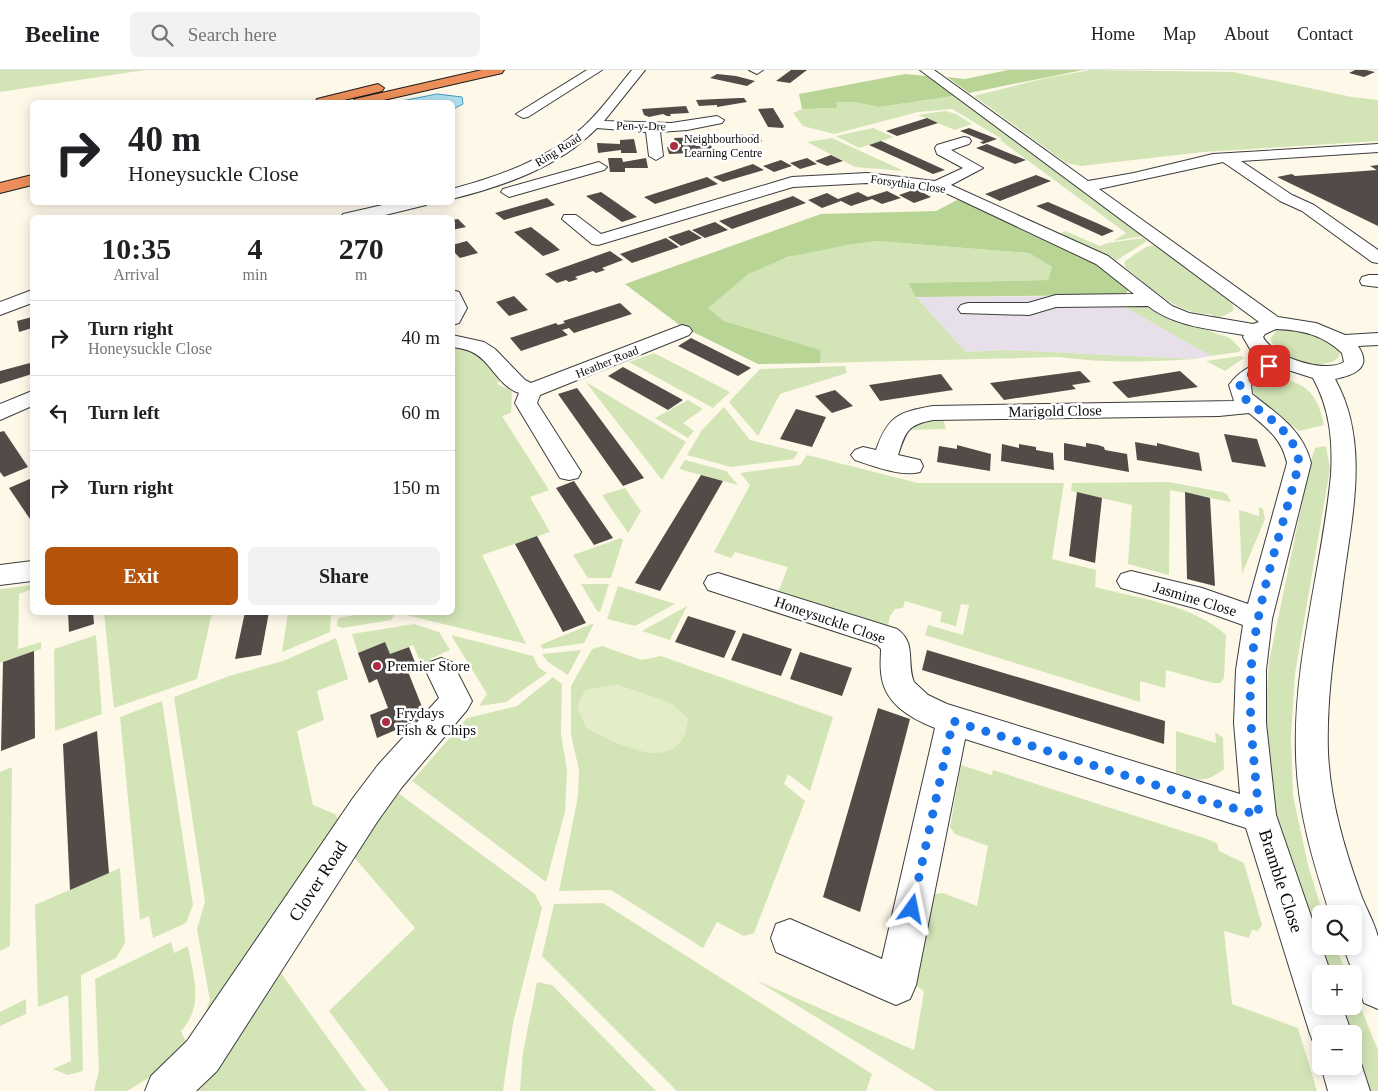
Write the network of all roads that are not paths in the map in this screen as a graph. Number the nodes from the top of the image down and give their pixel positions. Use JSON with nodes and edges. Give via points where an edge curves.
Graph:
{"nodes":[{"id":1,"x":452,"y":70,"type":"edge"},
{"id":2,"x":498,"y":70,"type":"edge"},
{"id":3,"x":596,"y":70,"type":"edge"},
{"id":4,"x":639,"y":70,"type":"edge"},
{"id":5,"x":926,"y":70,"type":"edge"},
{"id":6,"x":330,"y":100,"type":"edge"},
{"id":7,"x":369,"y":100,"type":"edge"},
{"id":8,"x":523,"y":114,"type":"dead end"},
{"id":9,"x":717,"y":120,"type":"dead end"},
{"id":10,"x":594,"y":124,"type":"junction"},
{"id":11,"x":652,"y":127,"type":"junction"},
{"id":12,"x":964,"y":141,"type":"dead end"},
{"id":13,"x":1374,"y":151,"type":"edge"},
{"id":14,"x":656,"y":156,"type":"dead end"},
{"id":15,"x":1257,"y":156,"type":"junction"},
{"id":16,"x":1227,"y":158,"type":"junction"},
{"id":17,"x":599,"y":166,"type":"dead end"},
{"id":18,"x":30,"y":169,"type":"edge"},
{"id":19,"x":1291,"y":169,"type":"dead end"},
{"id":20,"x":516,"y":174,"type":"junction"},
{"id":21,"x":0,"y":176,"type":"edge"},
{"id":22,"x":30,"y":180,"type":"edge"},
{"id":23,"x":537,"y":184,"type":"junction"},
{"id":24,"x":937,"y":186,"type":"junction"},
{"id":25,"x":1086,"y":186,"type":"junction"},
{"id":26,"x":0,"y":188,"type":"edge"},
{"id":27,"x":455,"y":193,"type":"edge"},
{"id":28,"x":485,"y":199,"type":"dead end"},
{"id":29,"x":407,"y":205,"type":"edge"},
{"id":30,"x":1308,"y":208,"type":"junction"},
{"id":31,"x":1272,"y":210,"type":"dead end"},
{"id":32,"x":362,"y":215,"type":"edge"},
{"id":33,"x":570,"y":219,"type":"dead end"},
{"id":34,"x":1370,"y":231,"type":"dead end"},
{"id":35,"x":1378,"y":258,"type":"edge"},
{"id":36,"x":30,"y":297,"type":"edge"},
{"id":37,"x":455,"y":300,"type":"edge"},
{"id":38,"x":1150,"y":300,"type":"junction"},
{"id":39,"x":0,"y":309,"type":"edge"},
{"id":40,"x":968,"y":309,"type":"dead end"},
{"id":41,"x":455,"y":315,"type":"edge"},
{"id":42,"x":1265,"y":327,"type":"junction"},
{"id":43,"x":682,"y":331,"type":"dead end"},
{"id":44,"x":1378,"y":339,"type":"edge"},
{"id":45,"x":1342,"y":341,"type":"junction"},
{"id":46,"x":455,"y":342,"type":"edge"},
{"id":47,"x":1280,"y":362,"type":"junction"},
{"id":48,"x":1321,"y":373,"type":"junction"},
{"id":49,"x":532,"y":390,"type":"junction"},
{"id":50,"x":30,"y":399,"type":"edge"},
{"id":51,"x":1253,"y":406,"type":"junction"},
{"id":52,"x":0,"y":413,"type":"edge"},
{"id":53,"x":911,"y":466,"type":"dead end"},
{"id":54,"x":569,"y":472,"type":"dead end"},
{"id":55,"x":30,"y":571,"type":"edge"},
{"id":56,"x":0,"y":576,"type":"edge"},
{"id":57,"x":1131,"y":581,"type":"dead end"},
{"id":58,"x":718,"y":583,"type":"dead end"},
{"id":59,"x":1258,"y":619,"type":"junction"},
{"id":60,"x":441,"y":671,"type":"dead end"},
{"id":61,"x":953,"y":721,"type":"junction"},
{"id":62,"x":1259,"y":815,"type":"junction"},
{"id":63,"x":1347,"y":905,"type":"edge"},
{"id":64,"x":790,"y":938,"type":"dead end"},
{"id":65,"x":1362,"y":946,"type":"edge"},
{"id":66,"x":1312,"y":975,"type":"edge"},
{"id":67,"x":1378,"y":989,"type":"edge"},
{"id":68,"x":1345,"y":1075,"type":"edge"},
{"id":69,"x":166,"y":1091,"type":"edge"},
{"id":70,"x":1349,"y":1091,"type":"edge"}],
"edges":[{"from":1,"to":6,"type":"highway"},
{"from":2,"to":7,"type":"highway"},
{"from":3,"to":8,"type":"street"},
{"from":4,"to":10,"type":"street","name":"Ring Road"},
{"from":5,"to":25,"type":"street"},
{"from":9,"to":11,"type":"street","name":"Pen-y-Dre","via":[[699,126]]},
{"from":10,"to":11,"type":"street","name":"Pen-y-Dre"},
{"from":10,"to":20,"type":"street","name":"Ring Road","via":[[558,152]]},
{"from":11,"to":14,"type":"street"},
{"from":12,"to":24,"type":"street","via":[[942,150],[975,168]]},
{"from":13,"to":15,"type":"street"},
{"from":15,"to":16,"type":"street"},
{"from":15,"to":19,"type":"street"},
{"from":16,"to":25,"type":"street","via":[[1199,160],[1134,178]]},
{"from":16,"to":30,"type":"street","via":[[1286,198]]},
{"from":17,"to":23,"type":"street"},
{"from":18,"to":21,"type":"highway"},
{"from":20,"to":23,"type":"street"},
{"from":20,"to":27,"type":"street","name":"Ring Road"},
{"from":22,"to":26,"type":"highway"},
{"from":23,"to":28,"type":"street"},
{"from":24,"to":33,"type":"street","name":"Forsythia Close","via":[[848,178],[782,183],[598,240]]},
{"from":24,"to":38,"type":"street","name":"Forsythia Close","via":[[964,195],[1092,254]]},
{"from":25,"to":42,"type":"street"},
{"from":29,"to":32,"type":"street"},
{"from":30,"to":31,"type":"street"},
{"from":30,"to":34,"type":"street","via":[[1332,213]]},
{"from":30,"to":35,"type":"street"},
{"from":36,"to":39,"type":"street"},
{"from":37,"to":41,"type":"street","via":[[458,311]]},
{"from":38,"to":40,"type":"street","via":[[1056,301],[1043,302],[1029,309]]},
{"from":38,"to":42,"type":"street","name":"Forsythia Close","via":[[1184,318]]},
{"from":42,"to":45,"type":"street","name":"Forsythia Close","via":[[1301,325]]},
{"from":42,"to":47,"type":"street","via":[[1254,338],[1258,346]]},
{"from":43,"to":49,"type":"street","name":"Heather Road"},
{"from":44,"to":45,"type":"street"},
{"from":45,"to":48,"type":"street","via":[[1355,356],[1355,363],[1342,372]]},
{"from":46,"to":49,"type":"street","via":[[488,352],[517,385]]},
{"from":47,"to":48,"type":"street","via":[[1296,369]]},
{"from":47,"to":51,"type":"street","name":"Bramble Close","via":[[1248,376],[1240,385],[1242,396]]},
{"from":48,"to":63,"type":"street","via":[[1336,401],[1343,436],[1344,477],[1315,689],[1313,785],[1335,875]]},
{"from":49,"to":54,"type":"street","via":[[526,403]]},
{"from":50,"to":52,"type":"street"},
{"from":51,"to":53,"type":"street","name":"Marigold Close","via":[[933,413],[909,417],[897,426],[873,458]]},
{"from":51,"to":59,"type":"street","name":"Bramble Close","via":[[1285,431],[1298,454],[1299,463]]},
{"from":55,"to":56,"type":"street"},
{"from":57,"to":59,"type":"street","name":"Jasmine Close","via":[[1202,599]]},
{"from":58,"to":61,"type":"street","name":"Honeysuckle Close","via":[[887,637],[894,643],[900,687],[930,712]]},
{"from":59,"to":62,"type":"street","name":"Bramble Close","via":[[1251,670],[1250,723]]},
{"from":60,"to":69,"type":"street","name":"Clover Road","via":[[456,701],[385,782],[202,1056]]},
{"from":61,"to":62,"type":"street","name":"Honeysuckle Close"},
{"from":61,"to":64,"type":"street","via":[[896,985]]},
{"from":62,"to":66,"type":"street","name":"Bramble Close"},
{"from":65,"to":67,"type":"street"},
{"from":68,"to":70,"type":"street"}]}
